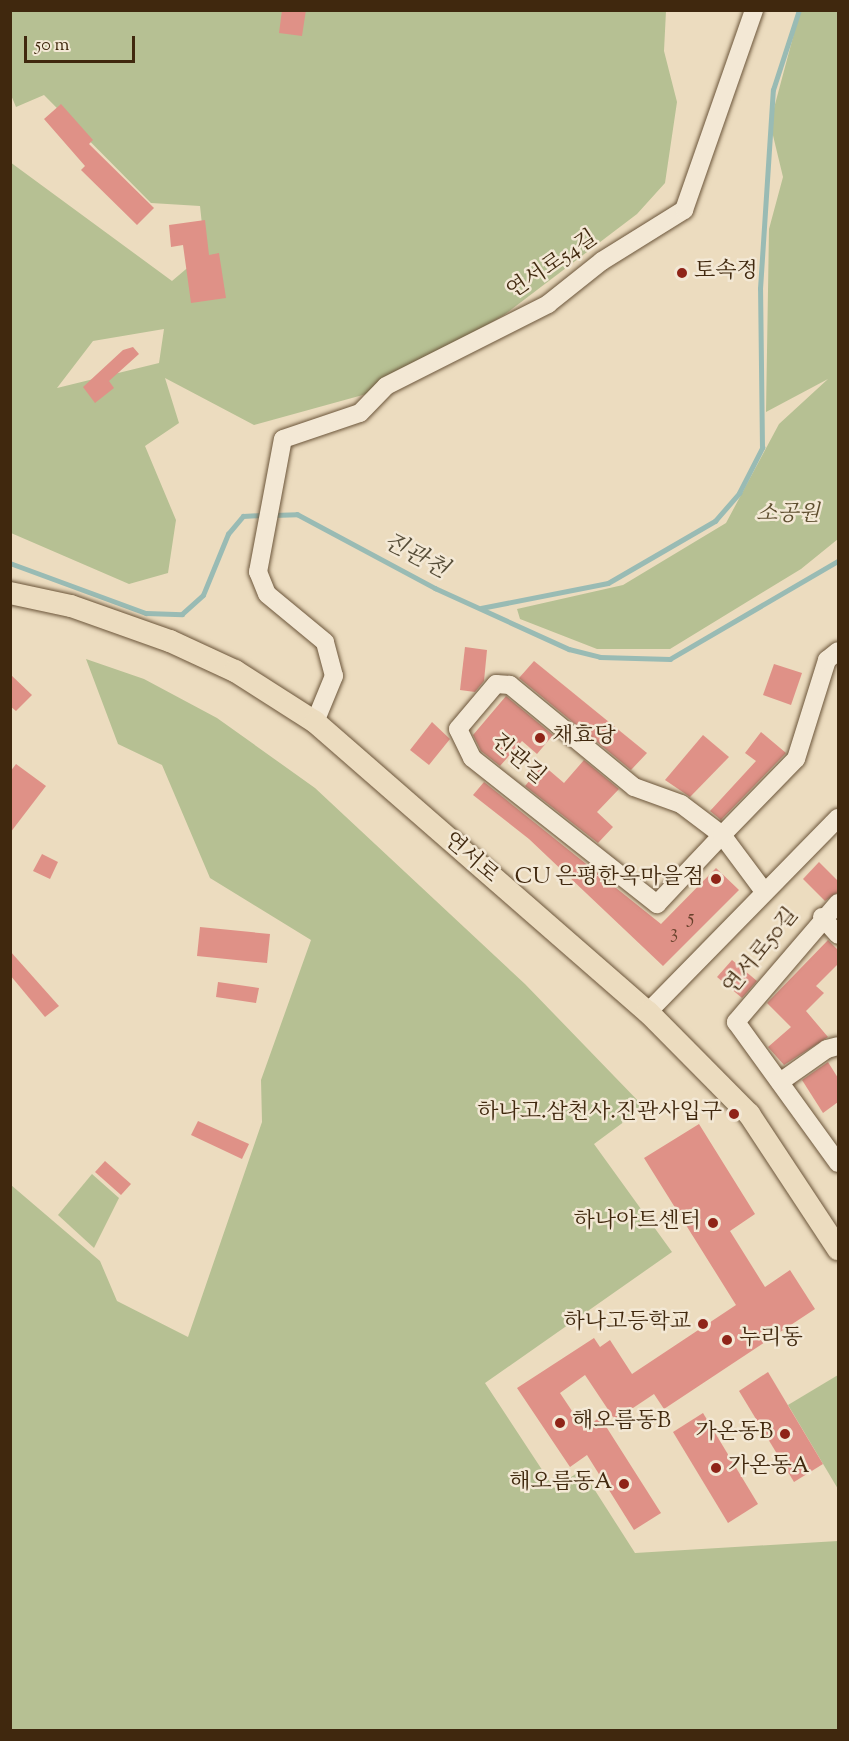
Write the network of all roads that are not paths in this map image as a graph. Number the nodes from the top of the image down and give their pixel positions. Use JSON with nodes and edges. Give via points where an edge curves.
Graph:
{"nodes":[{"id":1,"x":754,"y":10,"type":"edge"},
{"id":2,"x":10,"y":593,"type":"edge"},
{"id":3,"x":838,"y":651,"type":"edge"},
{"id":4,"x":315,"y":722,"type":"junction"},
{"id":5,"x":838,"y":818,"type":"edge"},
{"id":6,"x":722,"y":836,"type":"junction"},
{"id":7,"x":763,"y":890,"type":"junction"},
{"id":8,"x":838,"y":903,"type":"edge"},
{"id":9,"x":822,"y":917,"type":"junction"},
{"id":10,"x":838,"y":935,"type":"edge"},
{"id":11,"x":648,"y":1012,"type":"junction"},
{"id":12,"x":838,"y":1047,"type":"edge"},
{"id":13,"x":780,"y":1082,"type":"junction"},
{"id":14,"x":838,"y":1163,"type":"edge"},
{"id":15,"x":838,"y":1249,"type":"edge"}],
"edges":[{"from":1,"to":4,"type":"street","name":"연서로54길","via":[[684,210],[602,261],[548,304],[386,386],[360,414],[283,439],[258,572],[267,594],[325,642],[334,676]]},
{"from":2,"to":4,"type":"main road","name":"연서로","via":[[71,606],[170,641],[235,671]]},
{"from":3,"to":6,"type":"street","name":"진관길","via":[[827,660],[796,759]]},
{"from":4,"to":11,"type":"main road","name":"연서로"},
{"from":5,"to":7,"type":"street"},
{"from":6,"to":6,"type":"street","name":"진관길","via":[[681,804],[634,787],[510,685],[496,684],[458,729],[472,758],[657,904]]},
{"from":6,"to":7,"type":"street","name":"진관길"},
{"from":7,"to":11,"type":"street"},
{"from":8,"to":9,"type":"street","name":"연서로50길"},
{"from":9,"to":10,"type":"street","name":"연서로50길"},
{"from":9,"to":13,"type":"street","name":"연서로50길","via":[[736,1022]]},
{"from":11,"to":15,"type":"main road","name":"연서로","via":[[749,1114]]},
{"from":12,"to":13,"type":"street","via":[[827,1048]]},
{"from":13,"to":14,"type":"street","name":"연서로50길"}]}
